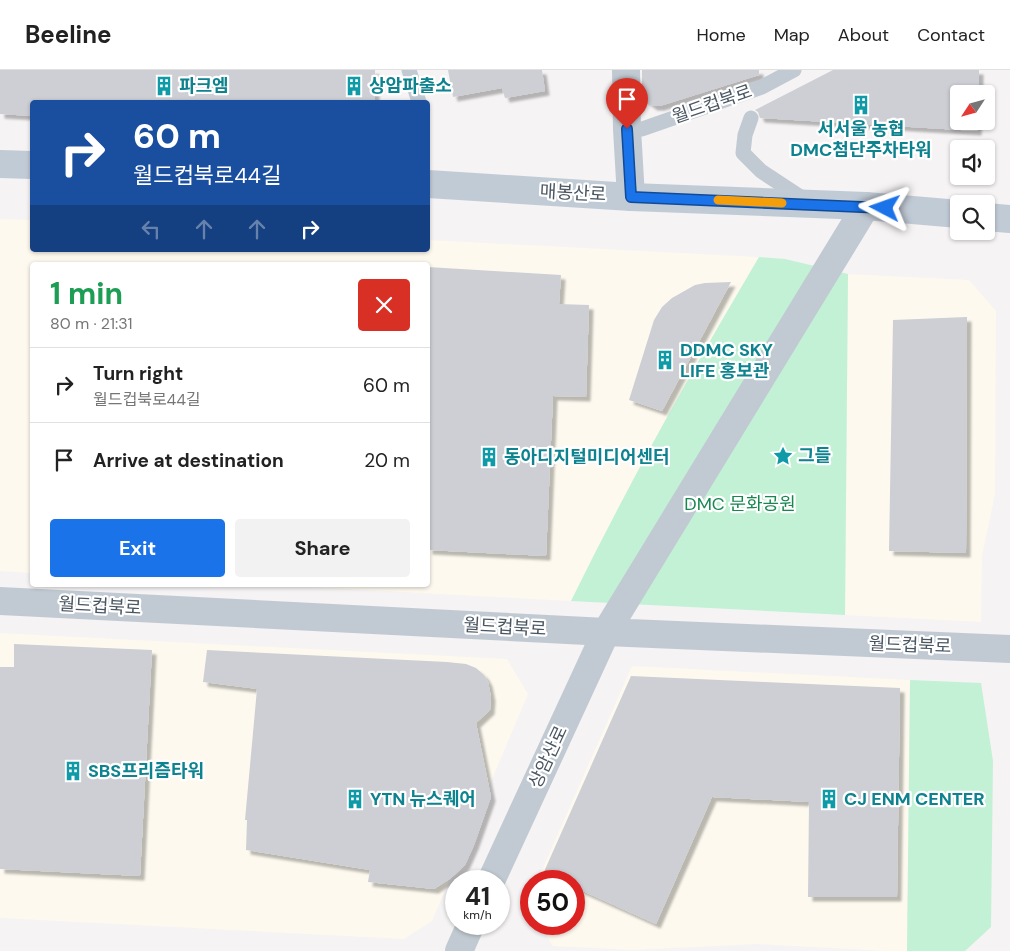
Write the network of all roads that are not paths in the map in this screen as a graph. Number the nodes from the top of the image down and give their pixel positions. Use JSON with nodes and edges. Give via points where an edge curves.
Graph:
{"nodes":[{"id":1,"x":409,"y":70,"type":"edge"},
{"id":2,"x":626,"y":70,"type":"edge"},
{"id":3,"x":794,"y":70,"type":"edge"},
{"id":4,"x":418,"y":100,"type":"edge"},
{"id":5,"x":751,"y":118,"type":"dead end"},
{"id":6,"x":627,"y":129,"type":"junction"},
{"id":7,"x":0,"y":164,"type":"edge"},
{"id":8,"x":30,"y":165,"type":"edge"},
{"id":9,"x":430,"y":184,"type":"edge"},
{"id":10,"x":631,"y":197,"type":"junction"},
{"id":11,"x":810,"y":204,"type":"junction"},
{"id":12,"x":866,"y":206,"type":"junction"},
{"id":13,"x":950,"y":213,"type":"edge"},
{"id":14,"x":995,"y":218,"type":"edge"},
{"id":15,"x":1010,"y":219,"type":"edge"},
{"id":16,"x":0,"y":601,"type":"edge"},
{"id":17,"x":606,"y":632,"type":"junction"},
{"id":18,"x":1010,"y":649,"type":"edge"},
{"id":19,"x":496,"y":870,"type":"edge"},
{"id":20,"x":466,"y":935,"type":"edge"},
{"id":21,"x":459,"y":951,"type":"edge"}],
"edges":[{"from":1,"to":4,"type":"lane"},
{"from":2,"to":6,"type":"street"},
{"from":3,"to":6,"type":"lane","name":"월드컵북로","via":[[762,87],[642,129]]},
{"from":5,"to":11,"type":"lane","via":[[744,135],[743,153],[761,171]]},
{"from":6,"to":10,"type":"street"},
{"from":7,"to":8,"type":"main road"},
{"from":9,"to":10,"type":"main road","name":"매봉산로"},
{"from":10,"to":11,"type":"main road","name":"매봉산로"},
{"from":11,"to":12,"type":"main road","name":"매봉산로"},
{"from":12,"to":13,"type":"main road","name":"매봉산로"},
{"from":12,"to":17,"type":"street","name":"상암산로"},
{"from":14,"to":15,"type":"main road"},
{"from":16,"to":17,"type":"street","name":"월드컵북로"},
{"from":17,"to":18,"type":"street","name":"월드컵북로"},
{"from":17,"to":19,"type":"street","name":"상암산로"},
{"from":20,"to":21,"type":"street"}]}
